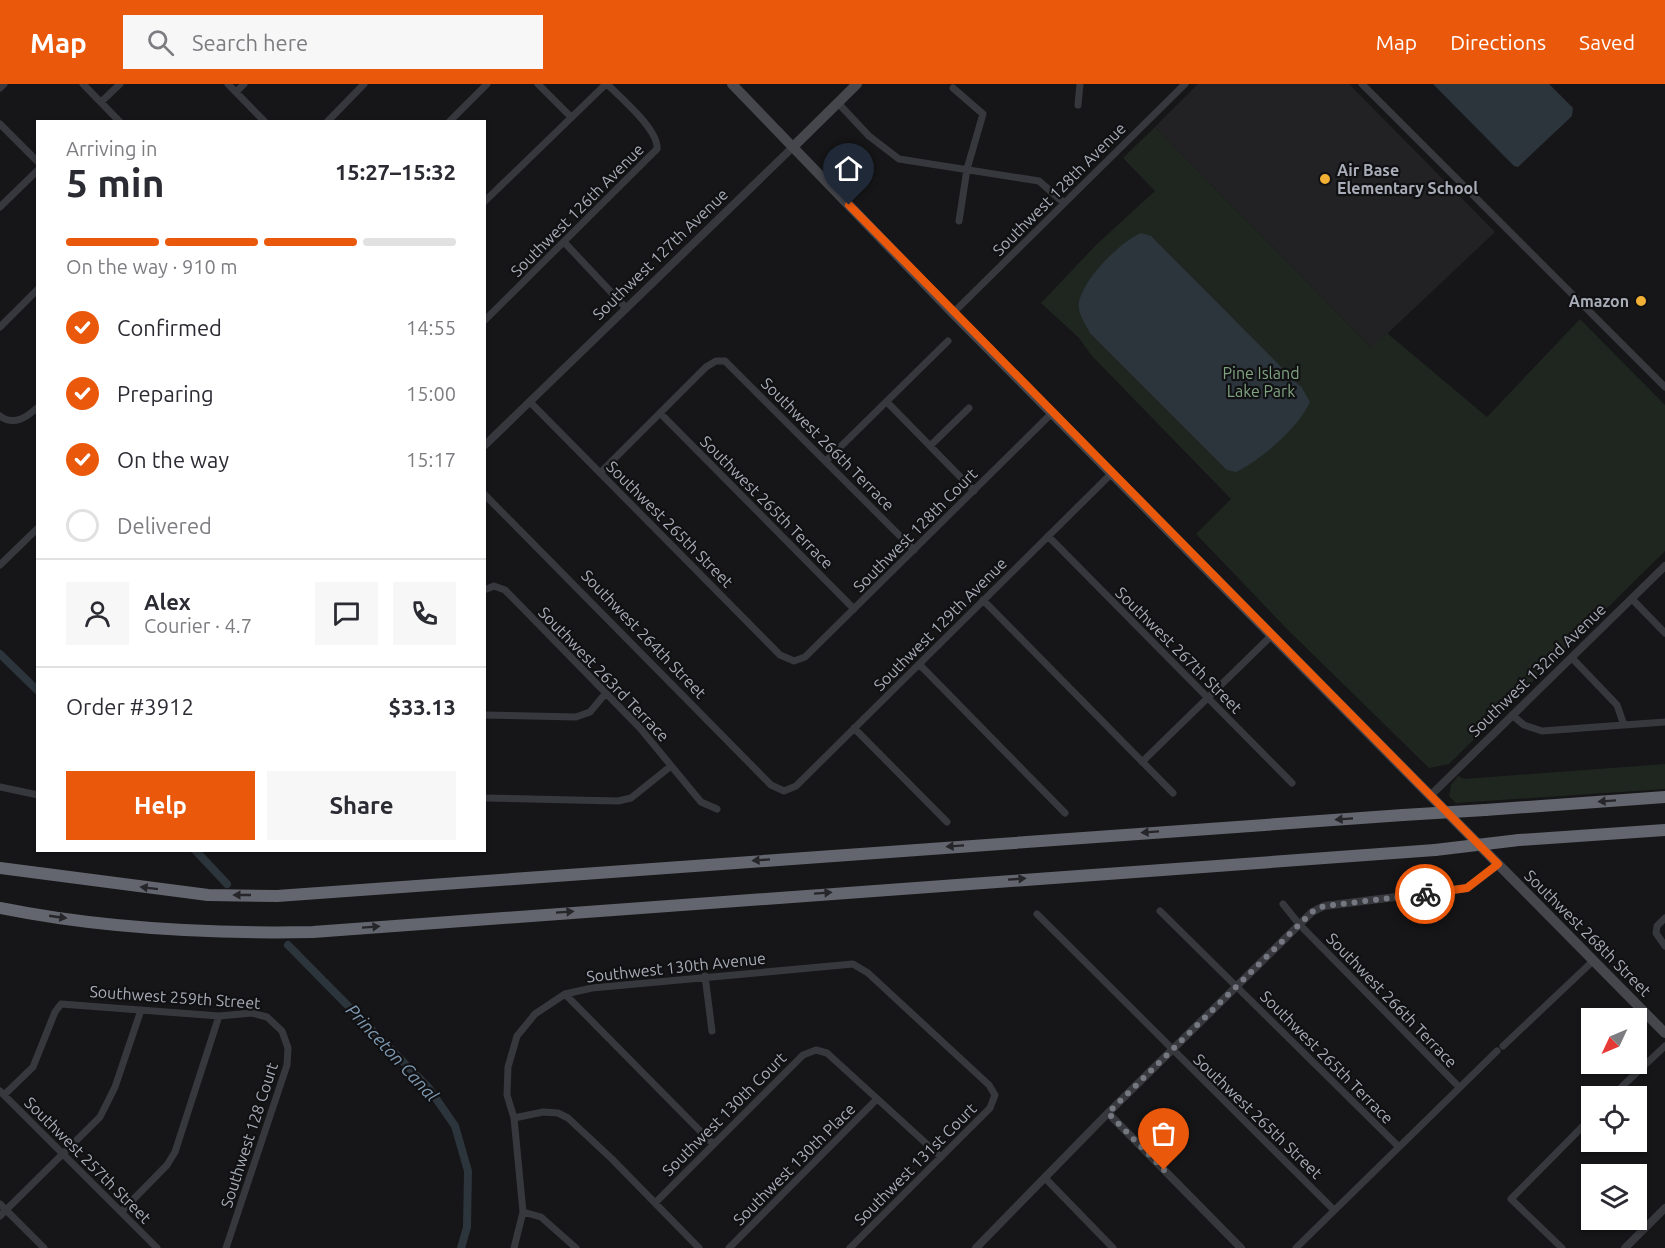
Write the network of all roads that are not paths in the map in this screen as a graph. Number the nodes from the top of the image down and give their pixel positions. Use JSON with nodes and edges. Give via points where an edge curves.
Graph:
{"nodes":[{"id":1,"x":4,"y":84,"type":"edge"},
{"id":2,"x":83,"y":84,"type":"edge"},
{"id":3,"x":120,"y":84,"type":"edge"},
{"id":4,"x":228,"y":84,"type":"edge"},
{"id":5,"x":244,"y":84,"type":"edge"},
{"id":6,"x":364,"y":84,"type":"edge"},
{"id":7,"x":487,"y":84,"type":"edge"},
{"id":8,"x":538,"y":84,"type":"edge"},
{"id":9,"x":607,"y":84,"type":"edge"},
{"id":10,"x":732,"y":84,"type":"edge"},
{"id":11,"x":857,"y":84,"type":"edge"},
{"id":12,"x":1080,"y":84,"type":"edge"},
{"id":13,"x":1362,"y":84,"type":"edge"},
{"id":14,"x":1179,"y":86,"type":"edge"},
{"id":15,"x":0,"y":88,"type":"edge"},
{"id":16,"x":953,"y":88,"type":"dead end"},
{"id":17,"x":236,"y":92,"type":"junction"},
{"id":18,"x":101,"y":102,"type":"junction"},
{"id":19,"x":838,"y":103,"type":"junction"},
{"id":20,"x":1078,"y":105,"type":"dead end"},
{"id":21,"x":571,"y":117,"type":"junction"},
{"id":22,"x":118,"y":120,"type":"edge"},
{"id":23,"x":263,"y":120,"type":"edge"},
{"id":24,"x":329,"y":120,"type":"edge"},
{"id":25,"x":451,"y":120,"type":"edge"},
{"id":26,"x":0,"y":124,"type":"edge"},
{"id":27,"x":793,"y":147,"type":"junction"},
{"id":28,"x":36,"y":160,"type":"edge"},
{"id":29,"x":967,"y":169,"type":"junction"},
{"id":30,"x":36,"y":172,"type":"edge"},
{"id":31,"x":486,"y":200,"type":"edge"},
{"id":32,"x":1064,"y":203,"type":"junction"},
{"id":33,"x":0,"y":207,"type":"edge"},
{"id":34,"x":959,"y":221,"type":"dead end"},
{"id":35,"x":564,"y":242,"type":"junction"},
{"id":36,"x":36,"y":291,"type":"edge"},
{"id":37,"x":626,"y":308,"type":"junction"},
{"id":38,"x":954,"y":313,"type":"junction"},
{"id":39,"x":486,"y":319,"type":"edge"},
{"id":40,"x":0,"y":327,"type":"edge"},
{"id":41,"x":948,"y":342,"type":"dead end"},
{"id":42,"x":1665,"y":387,"type":"edge"},
{"id":43,"x":530,"y":402,"type":"junction"},
{"id":44,"x":887,"y":402,"type":"junction"},
{"id":45,"x":969,"y":408,"type":"dead end"},
{"id":46,"x":36,"y":409,"type":"edge"},
{"id":47,"x":660,"y":413,"type":"junction"},
{"id":48,"x":1052,"y":413,"type":"junction"},
{"id":49,"x":0,"y":416,"type":"edge"},
{"id":50,"x":486,"y":444,"type":"edge"},
{"id":51,"x":930,"y":446,"type":"junction"},
{"id":52,"x":826,"y":461,"type":"junction"},
{"id":53,"x":600,"y":472,"type":"junction"},
{"id":54,"x":1112,"y":473,"type":"junction"},
{"id":55,"x":974,"y":490,"type":"junction"},
{"id":56,"x":486,"y":496,"type":"edge"},
{"id":57,"x":36,"y":530,"type":"edge"},
{"id":58,"x":1048,"y":536,"type":"junction"},
{"id":59,"x":915,"y":550,"type":"junction"},
{"id":60,"x":0,"y":565,"type":"edge"},
{"id":61,"x":1665,"y":567,"type":"edge"},
{"id":62,"x":486,"y":589,"type":"edge"},
{"id":63,"x":1632,"y":599,"type":"junction"},
{"id":64,"x":983,"y":600,"type":"junction"},
{"id":65,"x":854,"y":609,"type":"junction"},
{"id":66,"x":1665,"y":633,"type":"edge"},
{"id":67,"x":1272,"y":635,"type":"junction"},
{"id":68,"x":1572,"y":658,"type":"junction"},
{"id":69,"x":794,"y":661,"type":"joint"},
{"id":70,"x":919,"y":664,"type":"junction"},
{"id":71,"x":606,"y":694,"type":"junction"},
{"id":72,"x":1208,"y":698,"type":"junction"},
{"id":73,"x":486,"y":715,"type":"edge"},
{"id":74,"x":1512,"y":715,"type":"junction"},
{"id":75,"x":1665,"y":722,"type":"edge"},
{"id":76,"x":1624,"y":725,"type":"junction"},
{"id":77,"x":854,"y":728,"type":"junction"},
{"id":78,"x":1142,"y":762,"type":"junction"},
{"id":79,"x":671,"y":766,"type":"junction"},
{"id":80,"x":1292,"y":783,"type":"dead end"},
{"id":81,"x":0,"y":787,"type":"edge"},
{"id":82,"x":784,"y":791,"type":"joint"},
{"id":83,"x":1173,"y":793,"type":"dead end"},
{"id":84,"x":36,"y":795,"type":"edge"},
{"id":85,"x":1431,"y":795,"type":"junction"},
{"id":86,"x":1665,"y":797,"type":"edge"},
{"id":87,"x":486,"y":798,"type":"edge"},
{"id":88,"x":717,"y":808,"type":"dead end"},
{"id":89,"x":1065,"y":813,"type":"dead end"},
{"id":90,"x":947,"y":822,"type":"dead end"},
{"id":91,"x":1665,"y":830,"type":"edge"},
{"id":92,"x":1498,"y":864,"type":"junction"},
{"id":93,"x":0,"y":868,"type":"edge"},
{"id":94,"x":1283,"y":904,"type":"dead end"},
{"id":95,"x":0,"y":908,"type":"edge"},
{"id":96,"x":1160,"y":911,"type":"dead end"},
{"id":97,"x":1037,"y":914,"type":"dead end"},
{"id":98,"x":1665,"y":918,"type":"edge"},
{"id":99,"x":1299,"y":924,"type":"junction"},
{"id":100,"x":1665,"y":946,"type":"edge"},
{"id":101,"x":1593,"y":960,"type":"junction"},
{"id":102,"x":705,"y":976,"type":"junction"},
{"id":103,"x":1236,"y":986,"type":"junction"},
{"id":104,"x":566,"y":994,"type":"junction"},
{"id":105,"x":141,"y":1010,"type":"junction"},
{"id":106,"x":219,"y":1016,"type":"junction"},
{"id":107,"x":282,"y":1031,"type":"joint"},
{"id":108,"x":712,"y":1031,"type":"dead end"},
{"id":109,"x":1665,"y":1033,"type":"edge"},
{"id":110,"x":1665,"y":1046,"type":"edge"},
{"id":111,"x":1171,"y":1050,"type":"junction"},
{"id":112,"x":1623,"y":1086,"type":"edge"},
{"id":113,"x":1459,"y":1087,"type":"junction"},
{"id":114,"x":2,"y":1093,"type":"edge"},
{"id":115,"x":995,"y":1095,"type":"joint"},
{"id":116,"x":877,"y":1099,"type":"junction"},
{"id":117,"x":1108,"y":1113,"type":"junction"},
{"id":118,"x":514,"y":1118,"type":"junction"},
{"id":119,"x":1581,"y":1128,"type":"edge"},
{"id":120,"x":713,"y":1144,"type":"junction"},
{"id":121,"x":1398,"y":1146,"type":"junction"},
{"id":122,"x":63,"y":1154,"type":"junction"},
{"id":123,"x":941,"y":1157,"type":"junction"},
{"id":124,"x":1046,"y":1179,"type":"junction"},
{"id":125,"x":655,"y":1203,"type":"junction"},
{"id":126,"x":0,"y":1204,"type":"edge"},
{"id":127,"x":1665,"y":1208,"type":"edge"},
{"id":128,"x":1333,"y":1209,"type":"junction"},
{"id":129,"x":6,"y":1210,"type":"junction"},
{"id":130,"x":121,"y":1212,"type":"junction"},
{"id":131,"x":523,"y":1212,"type":"junction"},
{"id":132,"x":0,"y":1216,"type":"edge"},
{"id":133,"x":982,"y":1246,"type":"edge"},
{"id":134,"x":853,"y":1247,"type":"edge"},
{"id":135,"x":44,"y":1248,"type":"edge"},
{"id":136,"x":157,"y":1248,"type":"edge"},
{"id":137,"x":226,"y":1248,"type":"edge"},
{"id":138,"x":514,"y":1248,"type":"edge"},
{"id":139,"x":576,"y":1248,"type":"edge"},
{"id":140,"x":699,"y":1248,"type":"edge"},
{"id":141,"x":729,"y":1248,"type":"edge"},
{"id":142,"x":1113,"y":1248,"type":"edge"},
{"id":143,"x":1241,"y":1248,"type":"edge"},
{"id":144,"x":1296,"y":1248,"type":"edge"},
{"id":145,"x":1562,"y":1248,"type":"edge"},
{"id":146,"x":1625,"y":1248,"type":"edge"}],
"edges":[{"from":1,"to":15,"type":"street"},
{"from":2,"to":18,"type":"street"},
{"from":3,"to":18,"type":"street"},
{"from":4,"to":17,"type":"street"},
{"from":5,"to":17,"type":"street"},
{"from":6,"to":24,"type":"street"},
{"from":7,"to":25,"type":"street"},
{"from":8,"to":21,"type":"street"},
{"from":9,"to":21,"type":"street"},
{"from":9,"to":35,"type":"street","name":"Southwest 126th Avenue","via":[[658,142],[653,155]]},
{"from":10,"to":27,"type":"main road","name":"Southwest 268th Street"},
{"from":11,"to":19,"type":"main road","name":"Southwest 127th Avenue"},
{"from":12,"to":20,"type":"street"},
{"from":13,"to":42,"type":"street"},
{"from":14,"to":32,"type":"street","name":"Southwest 128th Avenue"},
{"from":16,"to":29,"type":"street","via":[[983,114]]},
{"from":17,"to":23,"type":"street"},
{"from":18,"to":22,"type":"street"},
{"from":19,"to":27,"type":"main road","name":"Southwest 127th Avenue"},
{"from":19,"to":29,"type":"street","via":[[869,136],[899,159]]},
{"from":21,"to":31,"type":"street"},
{"from":26,"to":28,"type":"street"},
{"from":27,"to":37,"type":"street","name":"Southwest 127th Avenue"},
{"from":27,"to":38,"type":"main road","name":"Southwest 268th Street"},
{"from":29,"to":32,"type":"street","via":[[1039,181]]},
{"from":29,"to":34,"type":"street"},
{"from":30,"to":33,"type":"street"},
{"from":32,"to":38,"type":"street","name":"Southwest 128th Avenue"},
{"from":35,"to":37,"type":"street"},
{"from":35,"to":39,"type":"street","name":"Southwest 126th Avenue"},
{"from":36,"to":40,"type":"street"},
{"from":37,"to":43,"type":"street","name":"Southwest 127th Avenue"},
{"from":38,"to":48,"type":"main road","name":"Southwest 268th Street"},
{"from":41,"to":44,"type":"street"},
{"from":43,"to":50,"type":"street","name":"Southwest 127th Avenue"},
{"from":43,"to":53,"type":"street","name":"Southwest 265th Street"},
{"from":44,"to":51,"type":"street"},
{"from":44,"to":52,"type":"street"},
{"from":45,"to":51,"type":"street"},
{"from":46,"to":49,"type":"street","via":[[14,422]]},
{"from":47,"to":52,"type":"street","name":"Southwest 266th Terrace","via":[[706,367],[721,360],[734,367]]},
{"from":47,"to":53,"type":"street"},
{"from":47,"to":65,"type":"street","name":"Southwest 265th Terrace"},
{"from":48,"to":54,"type":"main road","name":"Southwest 268th Street"},
{"from":48,"to":55,"type":"street","name":"Southwest 128th Court"},
{"from":51,"to":55,"type":"street"},
{"from":52,"to":59,"type":"street","name":"Southwest 266th Terrace"},
{"from":53,"to":69,"type":"street","name":"Southwest 265th Street","via":[[780,655]]},
{"from":54,"to":58,"type":"street","name":"Southwest 129th Avenue"},
{"from":54,"to":67,"type":"main road","name":"Southwest 268th Street"},
{"from":55,"to":59,"type":"street","name":"Southwest 128th Court"},
{"from":56,"to":82,"type":"street","name":"Southwest 264th Street","via":[[771,785]]},
{"from":57,"to":60,"type":"street"},
{"from":58,"to":64,"type":"street","name":"Southwest 129th Avenue"},
{"from":58,"to":72,"type":"street","name":"Southwest 267th Street"},
{"from":59,"to":65,"type":"street","name":"Southwest 128th Court"},
{"from":61,"to":63,"type":"street","name":"Southwest 132nd Avenue"},
{"from":62,"to":71,"type":"street","name":"Southwest 263rd Terrace","via":[[494,586],[506,590]]},
{"from":63,"to":66,"type":"street"},
{"from":63,"to":68,"type":"street","name":"Southwest 132nd Avenue"},
{"from":64,"to":70,"type":"street","name":"Southwest 129th Avenue"},
{"from":64,"to":78,"type":"street"},
{"from":65,"to":69,"type":"street","name":"Southwest 128th Court","via":[[805,657]]},
{"from":67,"to":72,"type":"street"},
{"from":67,"to":85,"type":"main road","name":"Southwest 268th Street"},
{"from":68,"to":74,"type":"street","name":"Southwest 132nd Avenue"},
{"from":68,"to":76,"type":"street","via":[[1612,699]]},
{"from":70,"to":77,"type":"street","name":"Southwest 129th Avenue"},
{"from":70,"to":89,"type":"street"},
{"from":71,"to":73,"type":"street","via":[[590,712],[576,717]]},
{"from":71,"to":79,"type":"street","name":"Southwest 263rd Terrace"},
{"from":72,"to":78,"type":"street"},
{"from":72,"to":80,"type":"street","name":"Southwest 267th Street"},
{"from":74,"to":76,"type":"street","via":[[1524,725],[1542,730]]},
{"from":74,"to":85,"type":"street","name":"Southwest 132nd Avenue"},
{"from":75,"to":76,"type":"street"},
{"from":77,"to":82,"type":"street","name":"Southwest 129th Avenue","via":[[796,786]]},
{"from":77,"to":90,"type":"street"},
{"from":78,"to":83,"type":"street"},
{"from":79,"to":87,"type":"street","via":[[631,798],[618,801]]},
{"from":79,"to":88,"type":"street","name":"Southwest 263rd Terrace","via":[[701,802]]},
{"from":81,"to":84,"type":"street"},
{"from":85,"to":92,"type":"main road","name":"Southwest 268th Street"},
{"from":86,"to":93,"type":"highway","one_way":true,"bridge":true,"via":[[277,896],[208,895]]},
{"from":95,"to":91,"type":"highway","one_way":true,"bridge":true,"via":[[145,928],[313,932]]},
{"from":92,"to":99,"type":"street","via":[[1467,888],[1324,906]]},
{"from":92,"to":101,"type":"main road","name":"Southwest 268th Street"},
{"from":94,"to":99,"type":"street","name":"Southwest 266th Terrace"},
{"from":96,"to":103,"type":"street","name":"Southwest 265th Terrace"},
{"from":97,"to":111,"type":"street","name":"Southwest 265th Street"},
{"from":98,"to":100,"type":"street","via":[[1656,933]]},
{"from":99,"to":103,"type":"street"},
{"from":99,"to":113,"type":"street","name":"Southwest 266th Terrace"},
{"from":101,"to":109,"type":"main road","name":"Southwest 268th Street"},
{"from":101,"to":113,"type":"street"},
{"from":102,"to":104,"type":"street","name":"Southwest 130th Avenue"},
{"from":102,"to":108,"type":"street"},
{"from":102,"to":115,"type":"street","name":"Southwest 130th Avenue","via":[[853,964],[877,981],[989,1085]]},
{"from":103,"to":111,"type":"street"},
{"from":103,"to":121,"type":"street","name":"Southwest 265th Terrace"},
{"from":104,"to":118,"type":"street","name":"Southwest 130th Avenue","via":[[535,1014],[517,1036],[508,1067],[507,1095]]},
{"from":104,"to":120,"type":"street"},
{"from":105,"to":106,"type":"street","name":"Southwest 259th Street"},
{"from":105,"to":114,"type":"street","name":"Southwest 259th Street","via":[[61,1004],[33,1067]]},
{"from":105,"to":122,"type":"street","via":[[109,1102],[100,1117]]},
{"from":106,"to":107,"type":"street","name":"Southwest 259th Street","via":[[252,1013],[267,1017]]},
{"from":106,"to":130,"type":"street","via":[[175,1152]]},
{"from":107,"to":137,"type":"street","name":"Southwest 128 Court","via":[[288,1048],[287,1065]]},
{"from":110,"to":112,"type":"street"},
{"from":111,"to":117,"type":"street"},
{"from":111,"to":128,"type":"street","name":"Southwest 265th Street"},
{"from":113,"to":121,"type":"street"},
{"from":114,"to":122,"type":"street","name":"Southwest 257th Street"},
{"from":115,"to":123,"type":"street","name":"Southwest 131st Court","via":[[990,1108]]},
{"from":116,"to":120,"type":"street","name":"Southwest 130th Court","via":[[827,1053],[816,1050],[803,1055]]},
{"from":116,"to":123,"type":"street"},
{"from":116,"to":141,"type":"street","name":"Southwest 130th Place"},
{"from":117,"to":124,"type":"street"},
{"from":117,"to":143,"type":"street"},
{"from":118,"to":125,"type":"street","via":[[543,1112],[568,1118]]},
{"from":118,"to":131,"type":"street","name":"Southwest 130th Avenue"},
{"from":119,"to":145,"type":"street","via":[[1511,1199]]},
{"from":120,"to":125,"type":"street","name":"Southwest 130th Court"},
{"from":121,"to":128,"type":"street"},
{"from":122,"to":129,"type":"street"},
{"from":122,"to":130,"type":"street","name":"Southwest 257th Street"},
{"from":123,"to":134,"type":"street","name":"Southwest 131st Court"},
{"from":124,"to":133,"type":"street"},
{"from":124,"to":142,"type":"street"},
{"from":125,"to":140,"type":"street"},
{"from":126,"to":129,"type":"street"},
{"from":127,"to":146,"type":"street"},
{"from":128,"to":144,"type":"street"},
{"from":129,"to":132,"type":"street"},
{"from":129,"to":135,"type":"street"},
{"from":130,"to":136,"type":"street","name":"Southwest 257th Street"},
{"from":131,"to":138,"type":"street","name":"Southwest 130th Avenue"},
{"from":131,"to":139,"type":"street","via":[[542,1217]]}]}
